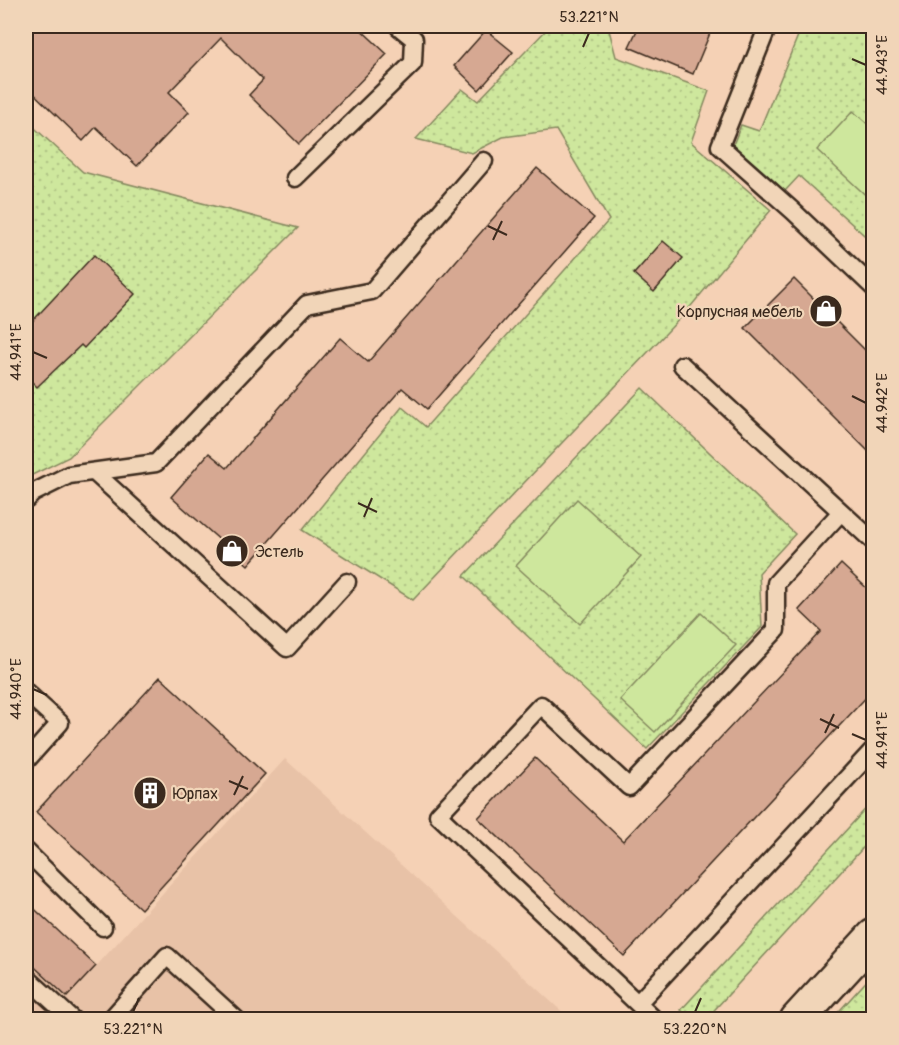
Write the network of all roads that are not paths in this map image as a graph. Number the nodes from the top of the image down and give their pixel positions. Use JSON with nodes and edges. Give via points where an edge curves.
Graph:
{"nodes":[{"id":1,"x":398,"y":26,"type":"edge"},
{"id":2,"x":768,"y":26,"type":"edge"},
{"id":3,"x":484,"y":161,"type":"dead end"},
{"id":4,"x":295,"y":178,"type":"dead end"},
{"id":5,"x":873,"y":288,"type":"edge"},
{"id":6,"x":682,"y":365,"type":"dead end"},
{"id":7,"x":94,"y":472,"type":"junction"},
{"id":8,"x":26,"y":500,"type":"edge"},
{"id":9,"x":841,"y":512,"type":"junction"},
{"id":10,"x":873,"y":542,"type":"edge"},
{"id":11,"x":347,"y":582,"type":"dead end"},
{"id":12,"x":26,"y":692,"type":"edge"},
{"id":13,"x":873,"y":749,"type":"edge"},
{"id":14,"x":26,"y":761,"type":"edge"},
{"id":15,"x":26,"y":852,"type":"edge"},
{"id":16,"x":103,"y":927,"type":"dead end"},
{"id":17,"x":873,"y":936,"type":"edge"},
{"id":18,"x":26,"y":977,"type":"edge"},
{"id":19,"x":638,"y":1003,"type":"junction"},
{"id":20,"x":73,"y":1020,"type":"edge"},
{"id":21,"x":110,"y":1020,"type":"edge"},
{"id":22,"x":237,"y":1020,"type":"edge"},
{"id":23,"x":656,"y":1020,"type":"edge"},
{"id":24,"x":797,"y":1020,"type":"edge"}],
"edges":[{"from":1,"to":4,"type":"lane","via":[[414,39],[413,63]]},
{"from":2,"to":5,"type":"lane","via":[[720,146]]},
{"from":3,"to":7,"type":"lane","via":[[372,291],[307,304],[156,463]]},
{"from":6,"to":9,"type":"lane"},
{"from":7,"to":8,"type":"lane","via":[[69,475]]},
{"from":7,"to":11,"type":"lane","via":[[287,648]]},
{"from":9,"to":10,"type":"lane"},
{"from":9,"to":19,"type":"lane","via":[[776,582],[776,630],[628,787],[542,705],[438,814]]},
{"from":12,"to":14,"type":"lane","via":[[60,723]]},
{"from":13,"to":19,"type":"lane"},
{"from":15,"to":16,"type":"lane"},
{"from":17,"to":24,"type":"main road"},
{"from":18,"to":20,"type":"lane"},
{"from":19,"to":23,"type":"lane"},
{"from":21,"to":22,"type":"lane","via":[[167,956]]}]}
